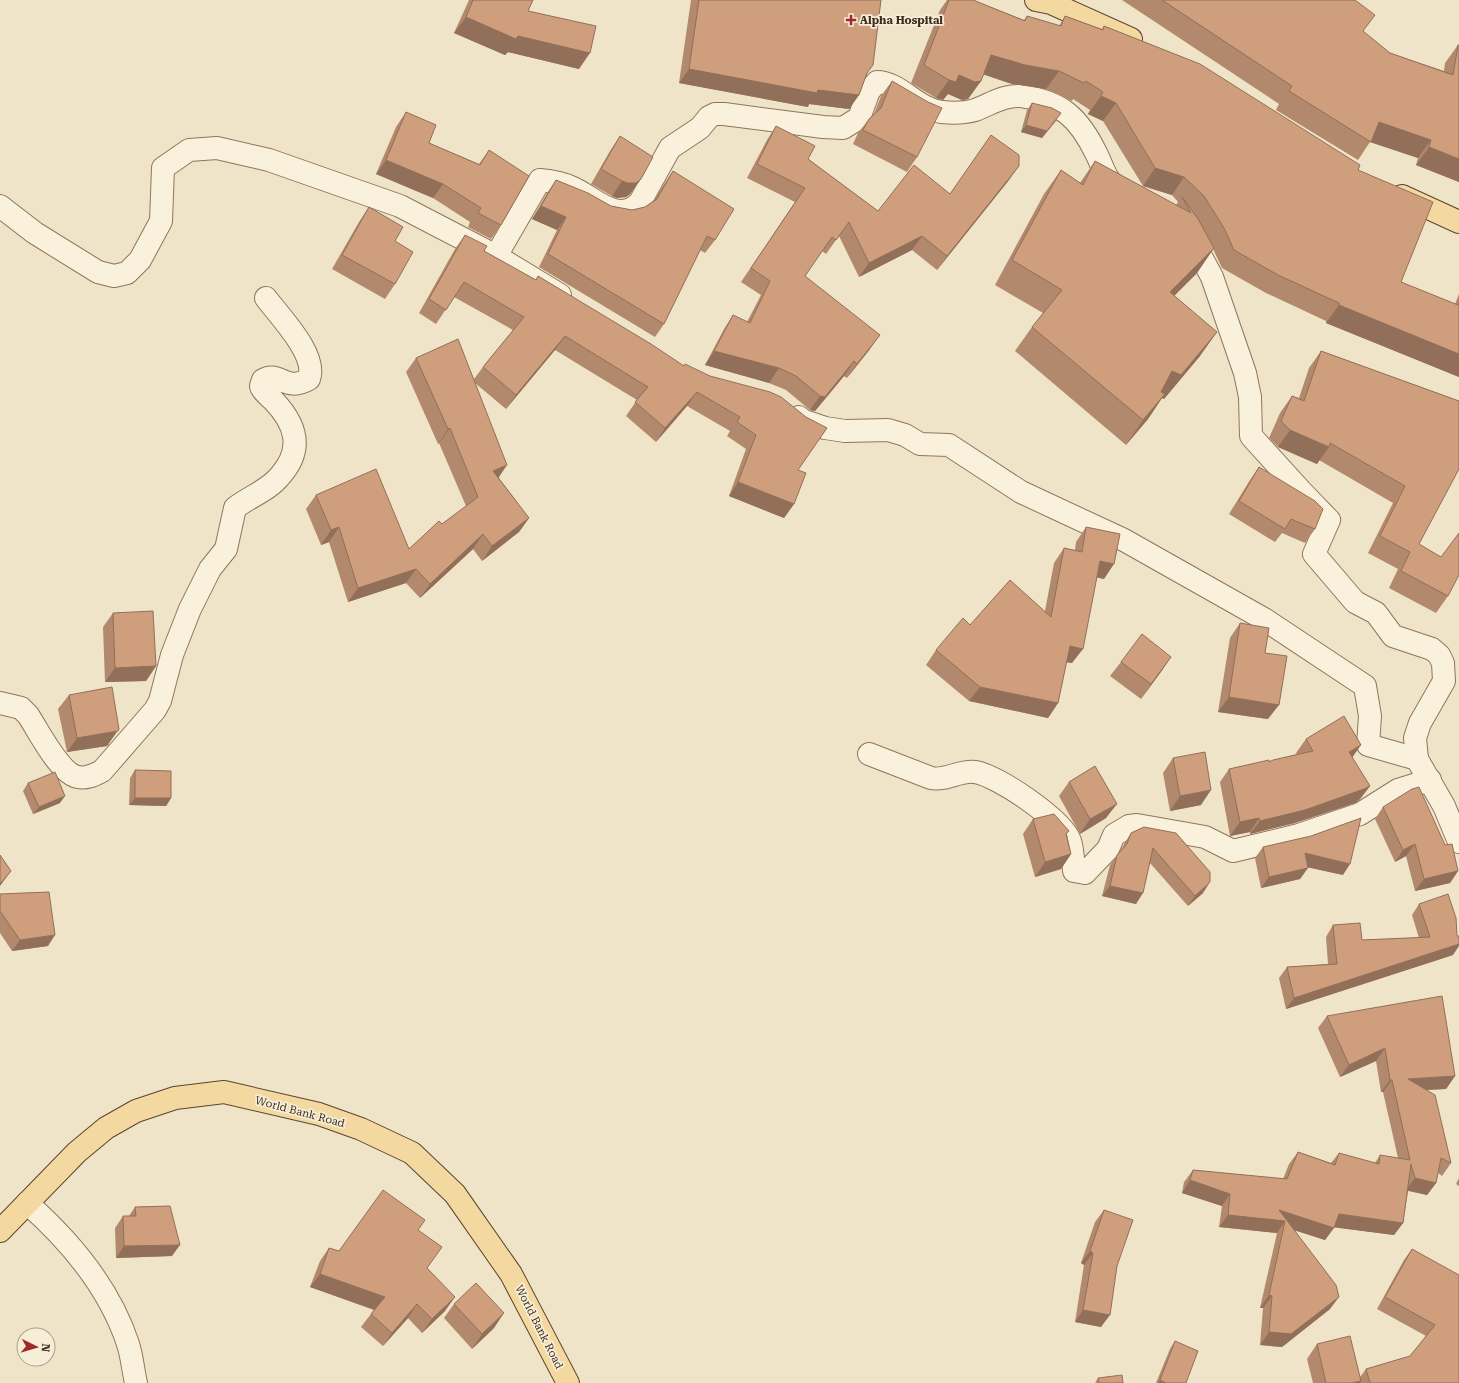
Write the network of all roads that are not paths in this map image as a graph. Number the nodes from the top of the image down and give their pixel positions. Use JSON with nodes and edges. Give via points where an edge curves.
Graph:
{"nodes":[{"id":1,"x":1046,"y":1,"type":"edge"},
{"id":2,"x":1149,"y":46,"type":"edge"},
{"id":3,"x":1387,"y":189,"type":"edge"},
{"id":4,"x":1135,"y":198,"type":"edge"},
{"id":5,"x":0,"y":206,"type":"edge"},
{"id":6,"x":1180,"y":221,"type":"edge"},
{"id":7,"x":1459,"y":222,"type":"edge"},
{"id":8,"x":496,"y":256,"type":"junction"},
{"id":9,"x":266,"y":298,"type":"dead end"},
{"id":10,"x":577,"y":305,"type":"edge"},
{"id":11,"x":783,"y":404,"type":"edge"},
{"id":12,"x":0,"y":703,"type":"edge"},
{"id":13,"x":869,"y":754,"type":"dead end"},
{"id":14,"x":1417,"y":759,"type":"junction"},
{"id":15,"x":1430,"y":780,"type":"junction"},
{"id":16,"x":1459,"y":842,"type":"edge"},
{"id":17,"x":27,"y":1203,"type":"junction"},
{"id":18,"x":0,"y":1231,"type":"edge"},
{"id":19,"x":136,"y":1383,"type":"edge"},
{"id":20,"x":568,"y":1383,"type":"edge"}],
"edges":[{"from":1,"to":2,"type":"main road"},
{"from":3,"to":7,"type":"main road"},
{"from":4,"to":8,"type":"street","via":[[1112,185],[1084,130],[1059,106],[1020,96],[1006,97],[974,110],[942,112],[929,109],[887,83],[877,82],[869,92],[860,118],[843,128],[724,114],[709,117],[700,128],[670,148],[640,202],[626,212],[608,208],[566,185],[540,180]]},
{"from":5,"to":8,"type":"street","via":[[34,233],[98,272],[114,276],[127,273],[140,260],[161,221],[164,168],[189,150],[216,148],[269,160],[400,206]]},
{"from":6,"to":14,"type":"street","via":[[1212,277],[1245,373],[1250,397],[1251,436],[1329,520],[1314,554],[1355,602],[1376,613],[1393,636],[1432,650],[1443,663],[1444,681],[1420,723],[1415,738]]},
{"from":8,"to":10,"type":"street"},
{"from":9,"to":12,"type":"street","via":[[306,351],[311,364],[309,379],[301,384],[291,385],[280,379],[267,377],[261,385],[285,415],[294,433],[292,459],[280,477],[235,508],[226,549],[210,569],[190,610],[172,655],[160,701],[155,710],[102,771],[91,777],[78,777],[61,765],[21,708]]},
{"from":11,"to":14,"type":"street","via":[[804,421],[825,428],[845,431],[888,430],[905,435],[920,444],[949,445],[1021,492],[1158,558],[1264,619],[1365,686],[1370,716],[1368,745]]},
{"from":13,"to":15,"type":"street","via":[[938,780],[975,772],[1018,792],[1043,810],[1062,829],[1070,841],[1074,871],[1085,873],[1108,850],[1114,835],[1129,826],[1190,833],[1212,839],[1233,851],[1299,835],[1360,814],[1398,790]]},
{"from":14,"to":15,"type":"street"},
{"from":15,"to":16,"type":"street"},
{"from":17,"to":18,"type":"main road","name":"World Bank Road"},
{"from":17,"to":19,"type":"street","via":[[73,1248],[108,1300],[128,1344]]},
{"from":17,"to":20,"type":"main road","name":"World Bank Road","via":[[77,1152],[106,1128],[136,1111],[175,1098],[224,1092],[319,1114],[361,1129],[412,1153],[455,1194],[511,1274]]}]}
